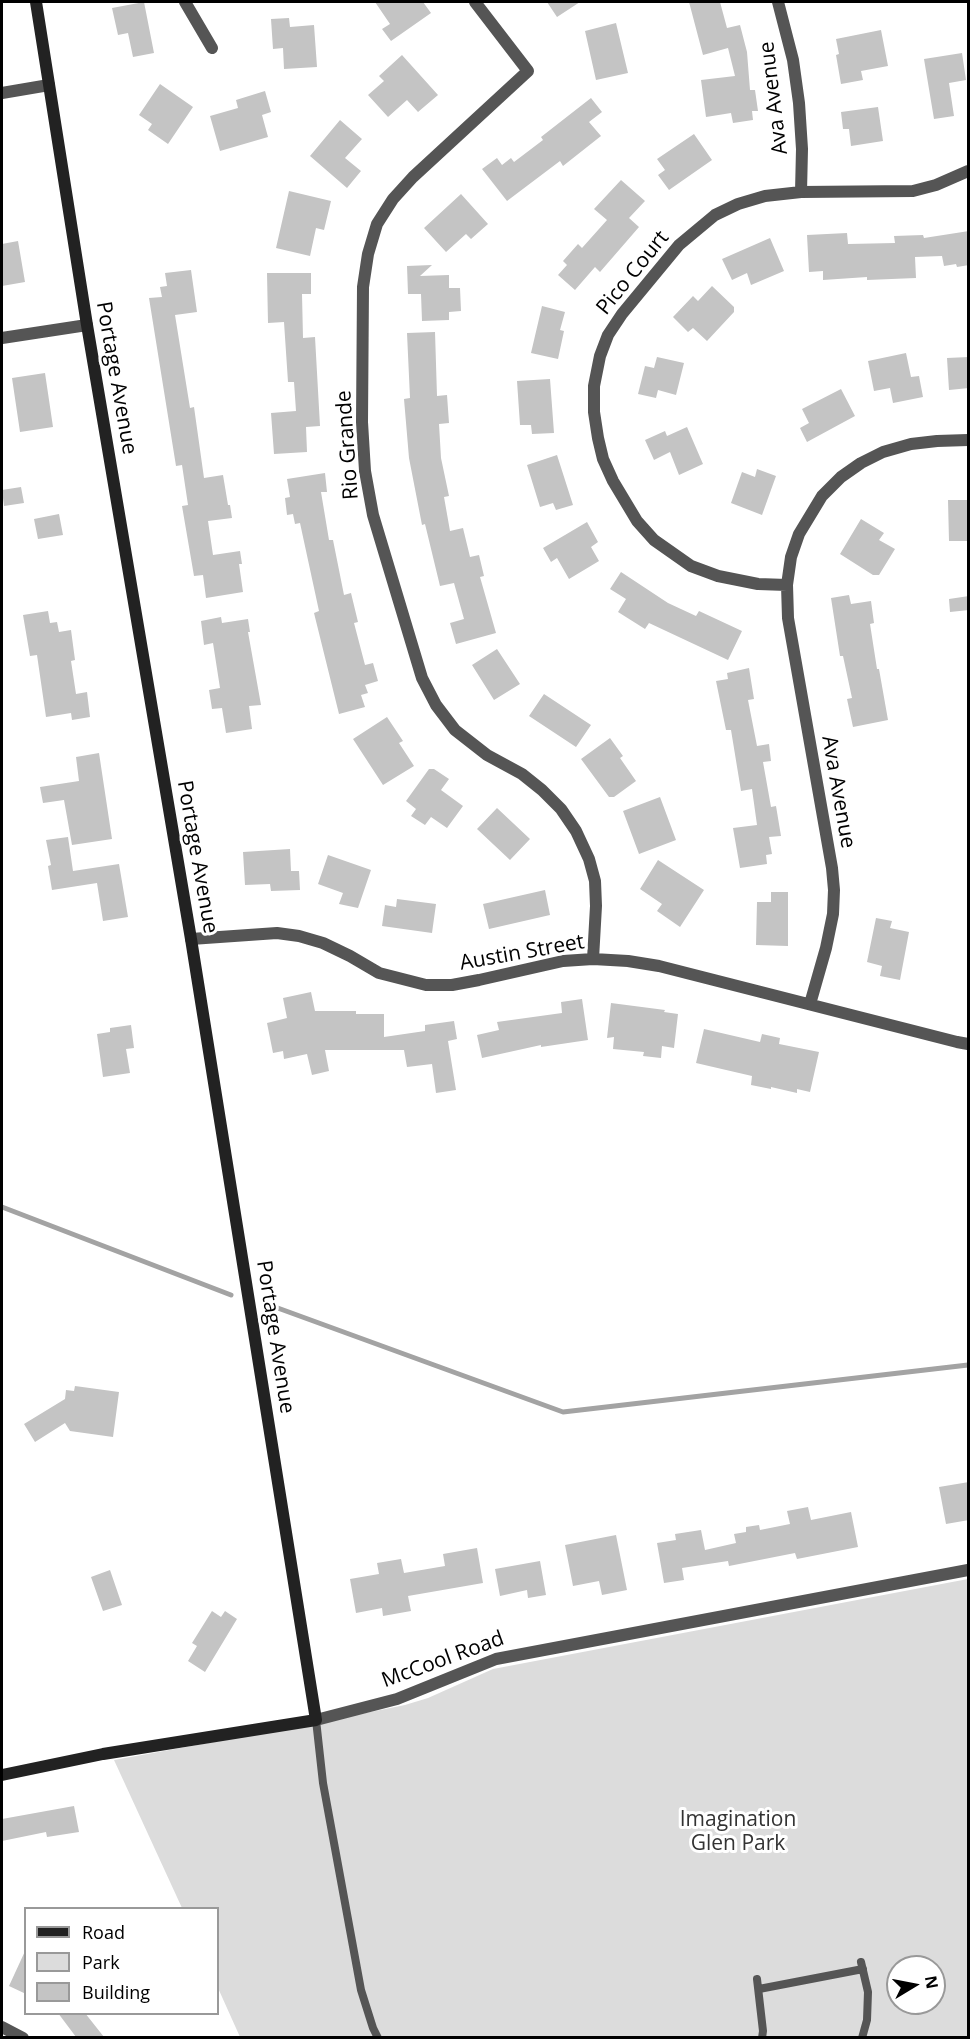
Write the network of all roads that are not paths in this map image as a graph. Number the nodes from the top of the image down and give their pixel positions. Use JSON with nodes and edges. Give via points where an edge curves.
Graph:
{"nodes":[{"id":1,"x":36,"y":2,"type":"edge"},
{"id":2,"x":185,"y":2,"type":"edge"},
{"id":3,"x":475,"y":2,"type":"edge"},
{"id":4,"x":778,"y":2,"type":"edge"},
{"id":5,"x":212,"y":48,"type":"dead end"},
{"id":6,"x":49,"y":86,"type":"junction"},
{"id":7,"x":2,"y":93,"type":"edge"},
{"id":8,"x":969,"y":171,"type":"edge"},
{"id":9,"x":801,"y":192,"type":"junction"},
{"id":10,"x":87,"y":325,"type":"junction"},
{"id":11,"x":2,"y":338,"type":"edge"},
{"id":12,"x":969,"y":440,"type":"edge"},
{"id":13,"x":787,"y":585,"type":"junction"},
{"id":14,"x":191,"y":939,"type":"junction"},
{"id":15,"x":593,"y":959,"type":"junction"},
{"id":16,"x":810,"y":1004,"type":"junction"},
{"id":17,"x":969,"y":1044,"type":"edge"},
{"id":18,"x":969,"y":1570,"type":"edge"},
{"id":19,"x":316,"y":1719,"type":"junction"},
{"id":20,"x":2,"y":1774,"type":"edge"},
{"id":21,"x":758,"y":1979,"type":"dead end"},
{"id":22,"x":759,"y":1989,"type":"junction"},
{"id":23,"x":2,"y":2027,"type":"edge"},
{"id":24,"x":23,"y":2037,"type":"edge"},
{"id":25,"x":378,"y":2037,"type":"edge"},
{"id":26,"x":762,"y":2037,"type":"edge"},
{"id":27,"x":862,"y":2037,"type":"edge"}],
"edges":[{"from":1,"to":6,"type":"street","name":"Portage Avenue"},
{"from":2,"to":5,"type":"street"},
{"from":3,"to":15,"type":"street","name":"Rio Grande","via":[[528,71],[412,177],[377,224],[363,287],[365,471],[373,515],[419,667],[436,705],[456,730],[487,755],[522,774],[555,802],[576,831],[595,881]]},
{"from":4,"to":9,"type":"street","name":"Ava Avenue","via":[[799,103]]},
{"from":6,"to":7,"type":"street"},
{"from":6,"to":10,"type":"street","name":"Portage Avenue"},
{"from":8,"to":9,"type":"street","name":"Pico Court","via":[[913,191]]},
{"from":9,"to":13,"type":"street","name":"Pico Court","via":[[738,204],[716,215],[679,245],[608,335],[594,386],[595,420],[603,459],[637,521],[654,540],[691,566],[718,576]]},
{"from":10,"to":11,"type":"street"},
{"from":10,"to":14,"type":"street","name":"Portage Avenue"},
{"from":12,"to":13,"type":"street","name":"Ava Avenue","via":[[911,444],[883,452],[841,477],[822,496],[799,534]]},
{"from":13,"to":16,"type":"street","name":"Ava Avenue","via":[[788,618],[834,890],[826,948]]},
{"from":14,"to":15,"type":"street","name":"Austin Street","via":[[277,933],[299,936],[379,973],[426,985],[452,985],[563,961]]},
{"from":14,"to":19,"type":"street","name":"Portage Avenue"},
{"from":15,"to":16,"type":"street","name":"Austin Street","via":[[659,966]]},
{"from":16,"to":17,"type":"street","name":"Austin Street"},
{"from":18,"to":19,"type":"street","name":"McCool Road","via":[[496,1659],[397,1699]]},
{"from":19,"to":20,"type":"street","name":"McCool Road"},
{"from":19,"to":25,"type":"lane","via":[[323,1783],[361,1990]]},
{"from":21,"to":22,"type":"lane"},
{"from":22,"to":26,"type":"lane"},
{"from":22,"to":27,"type":"lane","via":[[862,1965],[868,1992]]},
{"from":23,"to":24,"type":"street"}]}
